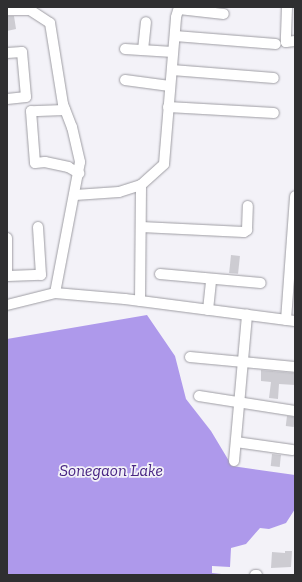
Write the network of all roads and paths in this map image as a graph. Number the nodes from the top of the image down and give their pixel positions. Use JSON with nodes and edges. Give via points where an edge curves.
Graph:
{"nodes":[{"id":1,"x":30,"y":8,"type":"edge"},
{"id":2,"x":179,"y":8,"type":"edge"},
{"id":3,"x":8,"y":9,"type":"edge"},
{"id":4,"x":290,"y":13,"type":"edge"},
{"id":5,"x":224,"y":14,"type":"dead end"},
{"id":6,"x":146,"y":22,"type":"dead end"},
{"id":7,"x":175,"y":36,"type":"junction"},
{"id":8,"x":295,"y":42,"type":"edge"},
{"id":9,"x":276,"y":44,"type":"dead end"},
{"id":10,"x":125,"y":49,"type":"dead end"},
{"id":11,"x":142,"y":50,"type":"junction"},
{"id":12,"x":173,"y":52,"type":"junction"},
{"id":13,"x":7,"y":54,"type":"edge"},
{"id":14,"x":172,"y":70,"type":"junction"},
{"id":15,"x":274,"y":78,"type":"dead end"},
{"id":16,"x":125,"y":80,"type":"dead end"},
{"id":17,"x":170,"y":86,"type":"junction"},
{"id":18,"x":7,"y":99,"type":"edge"},
{"id":19,"x":168,"y":107,"type":"junction"},
{"id":20,"x":65,"y":110,"type":"junction"},
{"id":21,"x":274,"y":113,"type":"dead end"},
{"id":22,"x":79,"y":173,"type":"junction"},
{"id":23,"x":141,"y":185,"type":"junction"},
{"id":24,"x":75,"y":195,"type":"junction"},
{"id":25,"x":295,"y":196,"type":"edge"},
{"id":26,"x":248,"y":206,"type":"dead end"},
{"id":27,"x":38,"y":227,"type":"dead end"},
{"id":28,"x":141,"y":227,"type":"junction"},
{"id":29,"x":7,"y":238,"type":"edge"},
{"id":30,"x":160,"y":274,"type":"dead end"},
{"id":31,"x":8,"y":276,"type":"edge"},
{"id":32,"x":211,"y":279,"type":"junction"},
{"id":33,"x":261,"y":283,"type":"dead end"},
{"id":34,"x":55,"y":293,"type":"junction"},
{"id":35,"x":140,"y":301,"type":"junction"},
{"id":36,"x":7,"y":305,"type":"edge"},
{"id":37,"x":208,"y":310,"type":"junction"},
{"id":38,"x":247,"y":315,"type":"junction"},
{"id":39,"x":290,"y":320,"type":"edge"},
{"id":40,"x":190,"y":357,"type":"dead end"},
{"id":41,"x":243,"y":362,"type":"junction"},
{"id":42,"x":295,"y":367,"type":"edge"},
{"id":43,"x":199,"y":396,"type":"dead end"},
{"id":44,"x":240,"y":403,"type":"junction"},
{"id":45,"x":295,"y":411,"type":"edge"},
{"id":46,"x":236,"y":442,"type":"junction"},
{"id":47,"x":292,"y":450,"type":"dead end"},
{"id":48,"x":234,"y":461,"type":"dead end"}],
"edges":[{"from":1,"to":3,"type":"street"},
{"from":1,"to":20,"type":"street","via":[[50,23]]},
{"from":2,"to":5,"type":"street"},
{"from":2,"to":7,"type":"street"},
{"from":4,"to":8,"type":"street","via":[[286,42]]},
{"from":6,"to":11,"type":"street"},
{"from":7,"to":9,"type":"street"},
{"from":7,"to":12,"type":"street"},
{"from":10,"to":11,"type":"street"},
{"from":11,"to":12,"type":"street"},
{"from":12,"to":14,"type":"street"},
{"from":13,"to":18,"type":"street","via":[[22,52],[26,97]]},
{"from":14,"to":15,"type":"street"},
{"from":14,"to":17,"type":"street"},
{"from":16,"to":17,"type":"street"},
{"from":17,"to":19,"type":"street"},
{"from":19,"to":21,"type":"street"},
{"from":19,"to":23,"type":"street","via":[[164,164]]},
{"from":20,"to":22,"type":"street","via":[[78,155]]},
{"from":20,"to":22,"type":"street","via":[[31,111],[35,163],[45,162],[68,167]]},
{"from":22,"to":24,"type":"street"},
{"from":23,"to":24,"type":"street","via":[[119,192]]},
{"from":23,"to":28,"type":"street"},
{"from":24,"to":34,"type":"street","via":[[62,247]]},
{"from":25,"to":39,"type":"street"},
{"from":26,"to":28,"type":"street","via":[[247,230],[244,232]]},
{"from":27,"to":31,"type":"street","via":[[41,275]]},
{"from":28,"to":35,"type":"street"},
{"from":29,"to":31,"type":"street"},
{"from":30,"to":32,"type":"street"},
{"from":32,"to":33,"type":"street"},
{"from":32,"to":37,"type":"street"},
{"from":34,"to":35,"type":"street"},
{"from":34,"to":36,"type":"street"},
{"from":35,"to":37,"type":"street"},
{"from":37,"to":38,"type":"street"},
{"from":38,"to":39,"type":"street"},
{"from":38,"to":41,"type":"street"},
{"from":40,"to":41,"type":"street"},
{"from":41,"to":42,"type":"street"},
{"from":41,"to":44,"type":"street"},
{"from":43,"to":44,"type":"street"},
{"from":44,"to":45,"type":"street"},
{"from":44,"to":46,"type":"street"},
{"from":46,"to":47,"type":"street"},
{"from":46,"to":48,"type":"street"}]}
